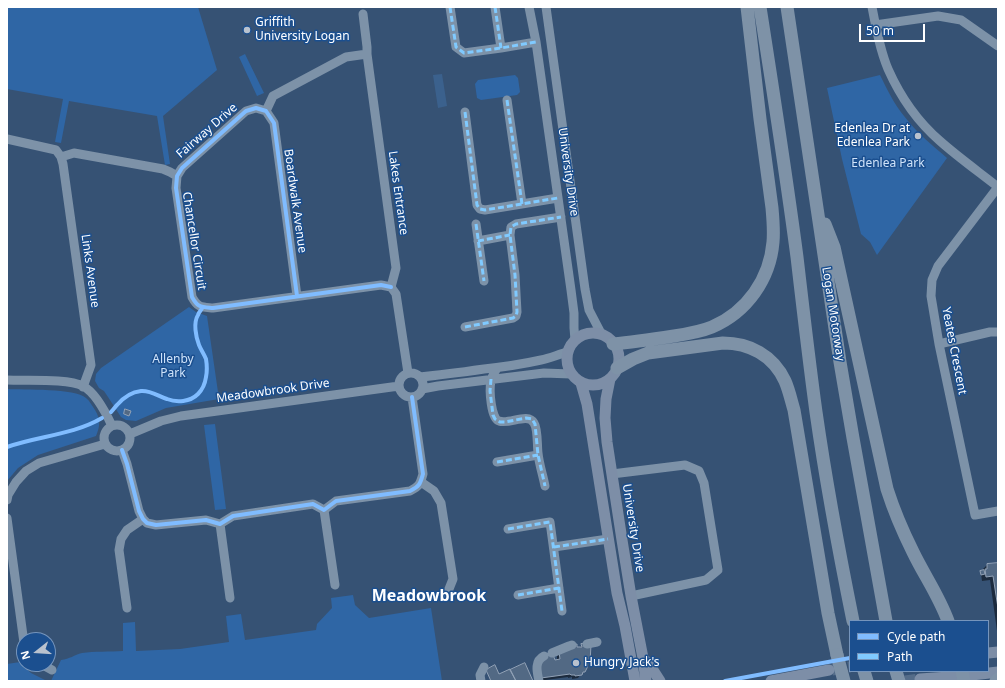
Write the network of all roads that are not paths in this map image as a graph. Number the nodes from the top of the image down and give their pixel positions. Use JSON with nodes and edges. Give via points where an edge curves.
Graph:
{"nodes":[{"id":1,"x":450,"y":7,"type":"edge"},
{"id":2,"x":495,"y":7,"type":"edge"},
{"id":3,"x":530,"y":7,"type":"edge"},
{"id":4,"x":546,"y":7,"type":"edge"},
{"id":5,"x":747,"y":7,"type":"edge"},
{"id":6,"x":760,"y":7,"type":"edge"},
{"id":7,"x":787,"y":7,"type":"edge"},
{"id":8,"x":872,"y":7,"type":"edge"},
{"id":9,"x":363,"y":14,"type":"dead end"},
{"id":10,"x":875,"y":25,"type":"junction"},
{"id":11,"x":536,"y":42,"type":"junction"},
{"id":12,"x":998,"y":46,"type":"edge"},
{"id":13,"x":501,"y":48,"type":"junction"},
{"id":14,"x":367,"y":54,"type":"junction"},
{"id":15,"x":507,"y":100,"type":"dead end"},
{"id":16,"x":266,"y":111,"type":"junction"},
{"id":17,"x":465,"y":112,"type":"dead end"},
{"id":18,"x":7,"y":139,"type":"edge"},
{"id":19,"x":61,"y":157,"type":"junction"},
{"id":20,"x":177,"y":176,"type":"junction"},
{"id":21,"x":998,"y":187,"type":"edge"},
{"id":22,"x":558,"y":198,"type":"junction"},
{"id":23,"x":816,"y":200,"type":"junction"},
{"id":24,"x":522,"y":204,"type":"junction"},
{"id":25,"x":561,"y":217,"type":"junction"},
{"id":26,"x":476,"y":224,"type":"dead end"},
{"id":27,"x":510,"y":236,"type":"junction"},
{"id":28,"x":478,"y":241,"type":"junction"},
{"id":29,"x":484,"y":281,"type":"dead end"},
{"id":30,"x":391,"y":287,"type":"junction"},
{"id":31,"x":298,"y":296,"type":"junction"},
{"id":32,"x":465,"y":327,"type":"dead end"},
{"id":33,"x":998,"y":332,"type":"edge"},
{"id":34,"x":602,"y":335,"type":"junction"},
{"id":35,"x":575,"y":340,"type":"junction"},
{"id":36,"x":613,"y":344,"type":"junction"},
{"id":37,"x":939,"y":344,"type":"junction"},
{"id":38,"x":568,"y":352,"type":"junction"},
{"id":39,"x":497,"y":368,"type":"junction"},
{"id":40,"x":408,"y":373,"type":"junction"},
{"id":41,"x":614,"y":373,"type":"junction"},
{"id":42,"x":571,"y":374,"type":"junction"},
{"id":43,"x":420,"y":377,"type":"junction"},
{"id":44,"x":7,"y":380,"type":"edge"},
{"id":45,"x":491,"y":380,"type":"junction"},
{"id":46,"x":581,"y":383,"type":"junction"},
{"id":47,"x":83,"y":386,"type":"junction"},
{"id":48,"x":399,"y":386,"type":"junction"},
{"id":49,"x":422,"y":389,"type":"junction"},
{"id":50,"x":412,"y":397,"type":"junction"},
{"id":51,"x":112,"y":426,"type":"junction"},
{"id":52,"x":130,"y":434,"type":"junction"},
{"id":53,"x":105,"y":444,"type":"junction"},
{"id":54,"x":122,"y":450,"type":"junction"},
{"id":55,"x":538,"y":455,"type":"junction"},
{"id":56,"x":497,"y":462,"type":"dead end"},
{"id":57,"x":612,"y":474,"type":"junction"},
{"id":58,"x":420,"y":482,"type":"junction"},
{"id":59,"x":545,"y":486,"type":"dead end"},
{"id":60,"x":7,"y":500,"type":"edge"},
{"id":61,"x":324,"y":510,"type":"junction"},
{"id":62,"x":998,"y":511,"type":"edge"},
{"id":63,"x":7,"y":518,"type":"edge"},
{"id":64,"x":143,"y":519,"type":"junction"},
{"id":65,"x":220,"y":524,"type":"junction"},
{"id":66,"x":508,"y":529,"type":"dead end"},
{"id":67,"x":608,"y":539,"type":"junction"},
{"id":68,"x":554,"y":547,"type":"junction"},
{"id":69,"x":335,"y":585,"type":"dead end"},
{"id":70,"x":559,"y":588,"type":"junction"},
{"id":71,"x":447,"y":594,"type":"dead end"},
{"id":72,"x":518,"y":595,"type":"dead end"},
{"id":73,"x":631,"y":596,"type":"junction"},
{"id":74,"x":230,"y":598,"type":"dead end"},
{"id":75,"x":940,"y":601,"type":"junction"},
{"id":76,"x":127,"y":608,"type":"dead end"},
{"id":77,"x":562,"y":611,"type":"dead end"},
{"id":78,"x":854,"y":620,"type":"edge"},
{"id":79,"x":886,"y":620,"type":"edge"},
{"id":80,"x":948,"y":620,"type":"edge"},
{"id":81,"x":957,"y":620,"type":"edge"},
{"id":82,"x":23,"y":632,"type":"edge"},
{"id":83,"x":597,"y":642,"type":"dead end"},
{"id":84,"x":643,"y":658,"type":"junction"},
{"id":85,"x":484,"y":667,"type":"dead end"},
{"id":86,"x":829,"y":670,"type":"tunnel mouth"},
{"id":87,"x":998,"y":672,"type":"edge"},
{"id":88,"x":963,"y":676,"type":"edge"},
{"id":89,"x":632,"y":678,"type":"edge"},
{"id":90,"x":920,"y":679,"type":"dead end"},
{"id":91,"x":481,"y":681,"type":"edge"},
{"id":92,"x":539,"y":681,"type":"edge"},
{"id":93,"x":646,"y":681,"type":"edge"},
{"id":94,"x":660,"y":681,"type":"edge"},
{"id":95,"x":771,"y":681,"type":"edge"},
{"id":96,"x":844,"y":681,"type":"edge"}],
"edges":[{"from":1,"to":13,"type":"street","via":[[456,47],[464,53]]},
{"from":2,"to":13,"type":"street"},
{"from":3,"to":11,"type":"street","name":"University Drive"},
{"from":4,"to":34,"type":"street","name":"University Drive","via":[[585,289],[589,310]]},
{"from":5,"to":36,"type":"highway","via":[[774,229],[771,254],[762,281],[747,303],[712,328],[677,336]]},
{"from":6,"to":78,"type":"highway","via":[[783,158],[819,434]]},
{"from":7,"to":23,"type":"highway","name":"Logan Motorway"},
{"from":8,"to":10,"type":"street"},
{"from":9,"to":14,"type":"street","name":"Lakes Entrance"},
{"from":10,"to":12,"type":"street","via":[[938,16],[961,20]]},
{"from":10,"to":21,"type":"street","via":[[888,69],[912,110],[939,141]]},
{"from":11,"to":13,"type":"street"},
{"from":11,"to":22,"type":"street","name":"University Drive"},
{"from":14,"to":16,"type":"street","via":[[346,57],[273,96]]},
{"from":14,"to":30,"type":"street","name":"Lakes Entrance","via":[[396,268]]},
{"from":15,"to":24,"type":"street"},
{"from":16,"to":20,"type":"street","name":"Fairway Drive","via":[[256,108],[246,111],[182,168]]},
{"from":16,"to":31,"type":"street","name":"Boardwalk Avenue","via":[[274,123]]},
{"from":17,"to":24,"type":"street","via":[[477,205],[485,210]]},
{"from":18,"to":19,"type":"street","via":[[56,150]]},
{"from":19,"to":20,"type":"street","name":"Fairway Drive","via":[[74,152],[163,169]]},
{"from":19,"to":47,"type":"street","name":"Links Avenue","via":[[91,365]]},
{"from":20,"to":31,"type":"street","name":"Chancellor Circuit","via":[[176,188],[192,297],[196,304],[213,308]]},
{"from":21,"to":37,"type":"street","name":"Yeates Crescent","via":[[938,266],[932,280]]},
{"from":22,"to":24,"type":"street"},
{"from":22,"to":25,"type":"street","name":"University Drive"},
{"from":23,"to":75,"type":"highway","via":[[834,247],[887,489],[910,546]]},
{"from":23,"to":79,"type":"highway","name":"Logan Motorway","via":[[852,431]]},
{"from":25,"to":27,"type":"street","via":[[516,224],[511,228]]},
{"from":25,"to":35,"type":"street","name":"University Drive","via":[[574,313]]},
{"from":26,"to":28,"type":"street"},
{"from":27,"to":28,"type":"street"},
{"from":27,"to":32,"type":"street","via":[[515,275],[516,316]]},
{"from":28,"to":29,"type":"street"},
{"from":30,"to":31,"type":"street","name":"Chancellor Circuit","via":[[381,285]]},
{"from":30,"to":40,"type":"street","via":[[396,294]]},
{"from":33,"to":37,"type":"street"},
{"from":34,"to":35,"type":"main road","via":[[588,334]]},
{"from":34,"to":36,"type":"main road"},
{"from":35,"to":38,"type":"main road"},
{"from":36,"to":41,"type":"main road","via":[[618,359]]},
{"from":37,"to":62,"type":"street","name":"Yeates Crescent","via":[[975,514]]},
{"from":38,"to":39,"type":"street","via":[[540,361]]},
{"from":38,"to":42,"type":"main road","via":[[567,360]]},
{"from":39,"to":43,"type":"street"},
{"from":39,"to":45,"type":"street"},
{"from":40,"to":43,"type":"street"},
{"from":40,"to":48,"type":"street","via":[[402,377]]},
{"from":41,"to":46,"type":"main road","via":[[604,383]]},
{"from":41,"to":57,"type":"main road","name":"University Drive","via":[[606,399],[605,418]]},
{"from":41,"to":96,"type":"highway","bridge":true,"via":[[633,359],[648,354],[722,343],[733,343],[756,350],[777,368],[785,381],[794,410],[828,613]]},
{"from":42,"to":45,"type":"street","via":[[544,373]]},
{"from":42,"to":46,"type":"main road"},
{"from":43,"to":49,"type":"street"},
{"from":44,"to":47,"type":"street","via":[[58,381]]},
{"from":45,"to":49,"type":"street"},
{"from":45,"to":55,"type":"street","via":[[490,391],[496,419],[500,422],[526,418],[532,420],[535,424]]},
{"from":46,"to":67,"type":"main road","via":[[589,415]]},
{"from":47,"to":51,"type":"street","via":[[93,394]]},
{"from":48,"to":50,"type":"street","via":[[402,393]]},
{"from":48,"to":52,"type":"street","name":"Meadowbrook Drive","via":[[181,416]]},
{"from":49,"to":50,"type":"street"},
{"from":50,"to":58,"type":"street","via":[[423,474]]},
{"from":51,"to":52,"type":"street","via":[[124,427]]},
{"from":51,"to":53,"type":"street","via":[[105,431]]},
{"from":52,"to":54,"type":"street","via":[[130,442]]},
{"from":53,"to":54,"type":"street","via":[[114,451]]},
{"from":53,"to":60,"type":"street","via":[[39,463],[26,471],[16,482]]},
{"from":54,"to":64,"type":"street"},
{"from":55,"to":56,"type":"street"},
{"from":55,"to":59,"type":"street"},
{"from":57,"to":73,"type":"main road","name":"University Drive"},
{"from":57,"to":73,"type":"street","via":[[685,465],[700,471],[718,570],[706,580]]},
{"from":58,"to":61,"type":"street","via":[[418,487],[410,491],[336,501]]},
{"from":58,"to":71,"type":"street","via":[[434,491],[441,503],[453,579]]},
{"from":61,"to":65,"type":"street","via":[[313,504],[233,516]]},
{"from":61,"to":69,"type":"street"},
{"from":63,"to":82,"type":"street"},
{"from":64,"to":65,"type":"street","via":[[156,525],[206,520]]},
{"from":64,"to":76,"type":"street","via":[[127,530],[121,539],[119,550]]},
{"from":65,"to":74,"type":"street"},
{"from":66,"to":68,"type":"street","via":[[550,522]]},
{"from":67,"to":68,"type":"street"},
{"from":67,"to":89,"type":"main road"},
{"from":68,"to":70,"type":"street"},
{"from":70,"to":72,"type":"street"},
{"from":70,"to":77,"type":"street"},
{"from":73,"to":84,"type":"main road","name":"University Drive"},
{"from":75,"to":80,"type":"highway"},
{"from":75,"to":81,"type":"highway","via":[[951,609]]},
{"from":83,"to":92,"type":"street","via":[[569,646],[539,659]]},
{"from":84,"to":93,"type":"main road","name":"University Drive"},
{"from":84,"to":94,"type":"main road"},
{"from":85,"to":91,"type":"street","via":[[480,675]]},
{"from":86,"to":95,"type":"main road"},
{"from":87,"to":88,"type":"main road"},
{"from":88,"to":90,"type":"main road"}]}
